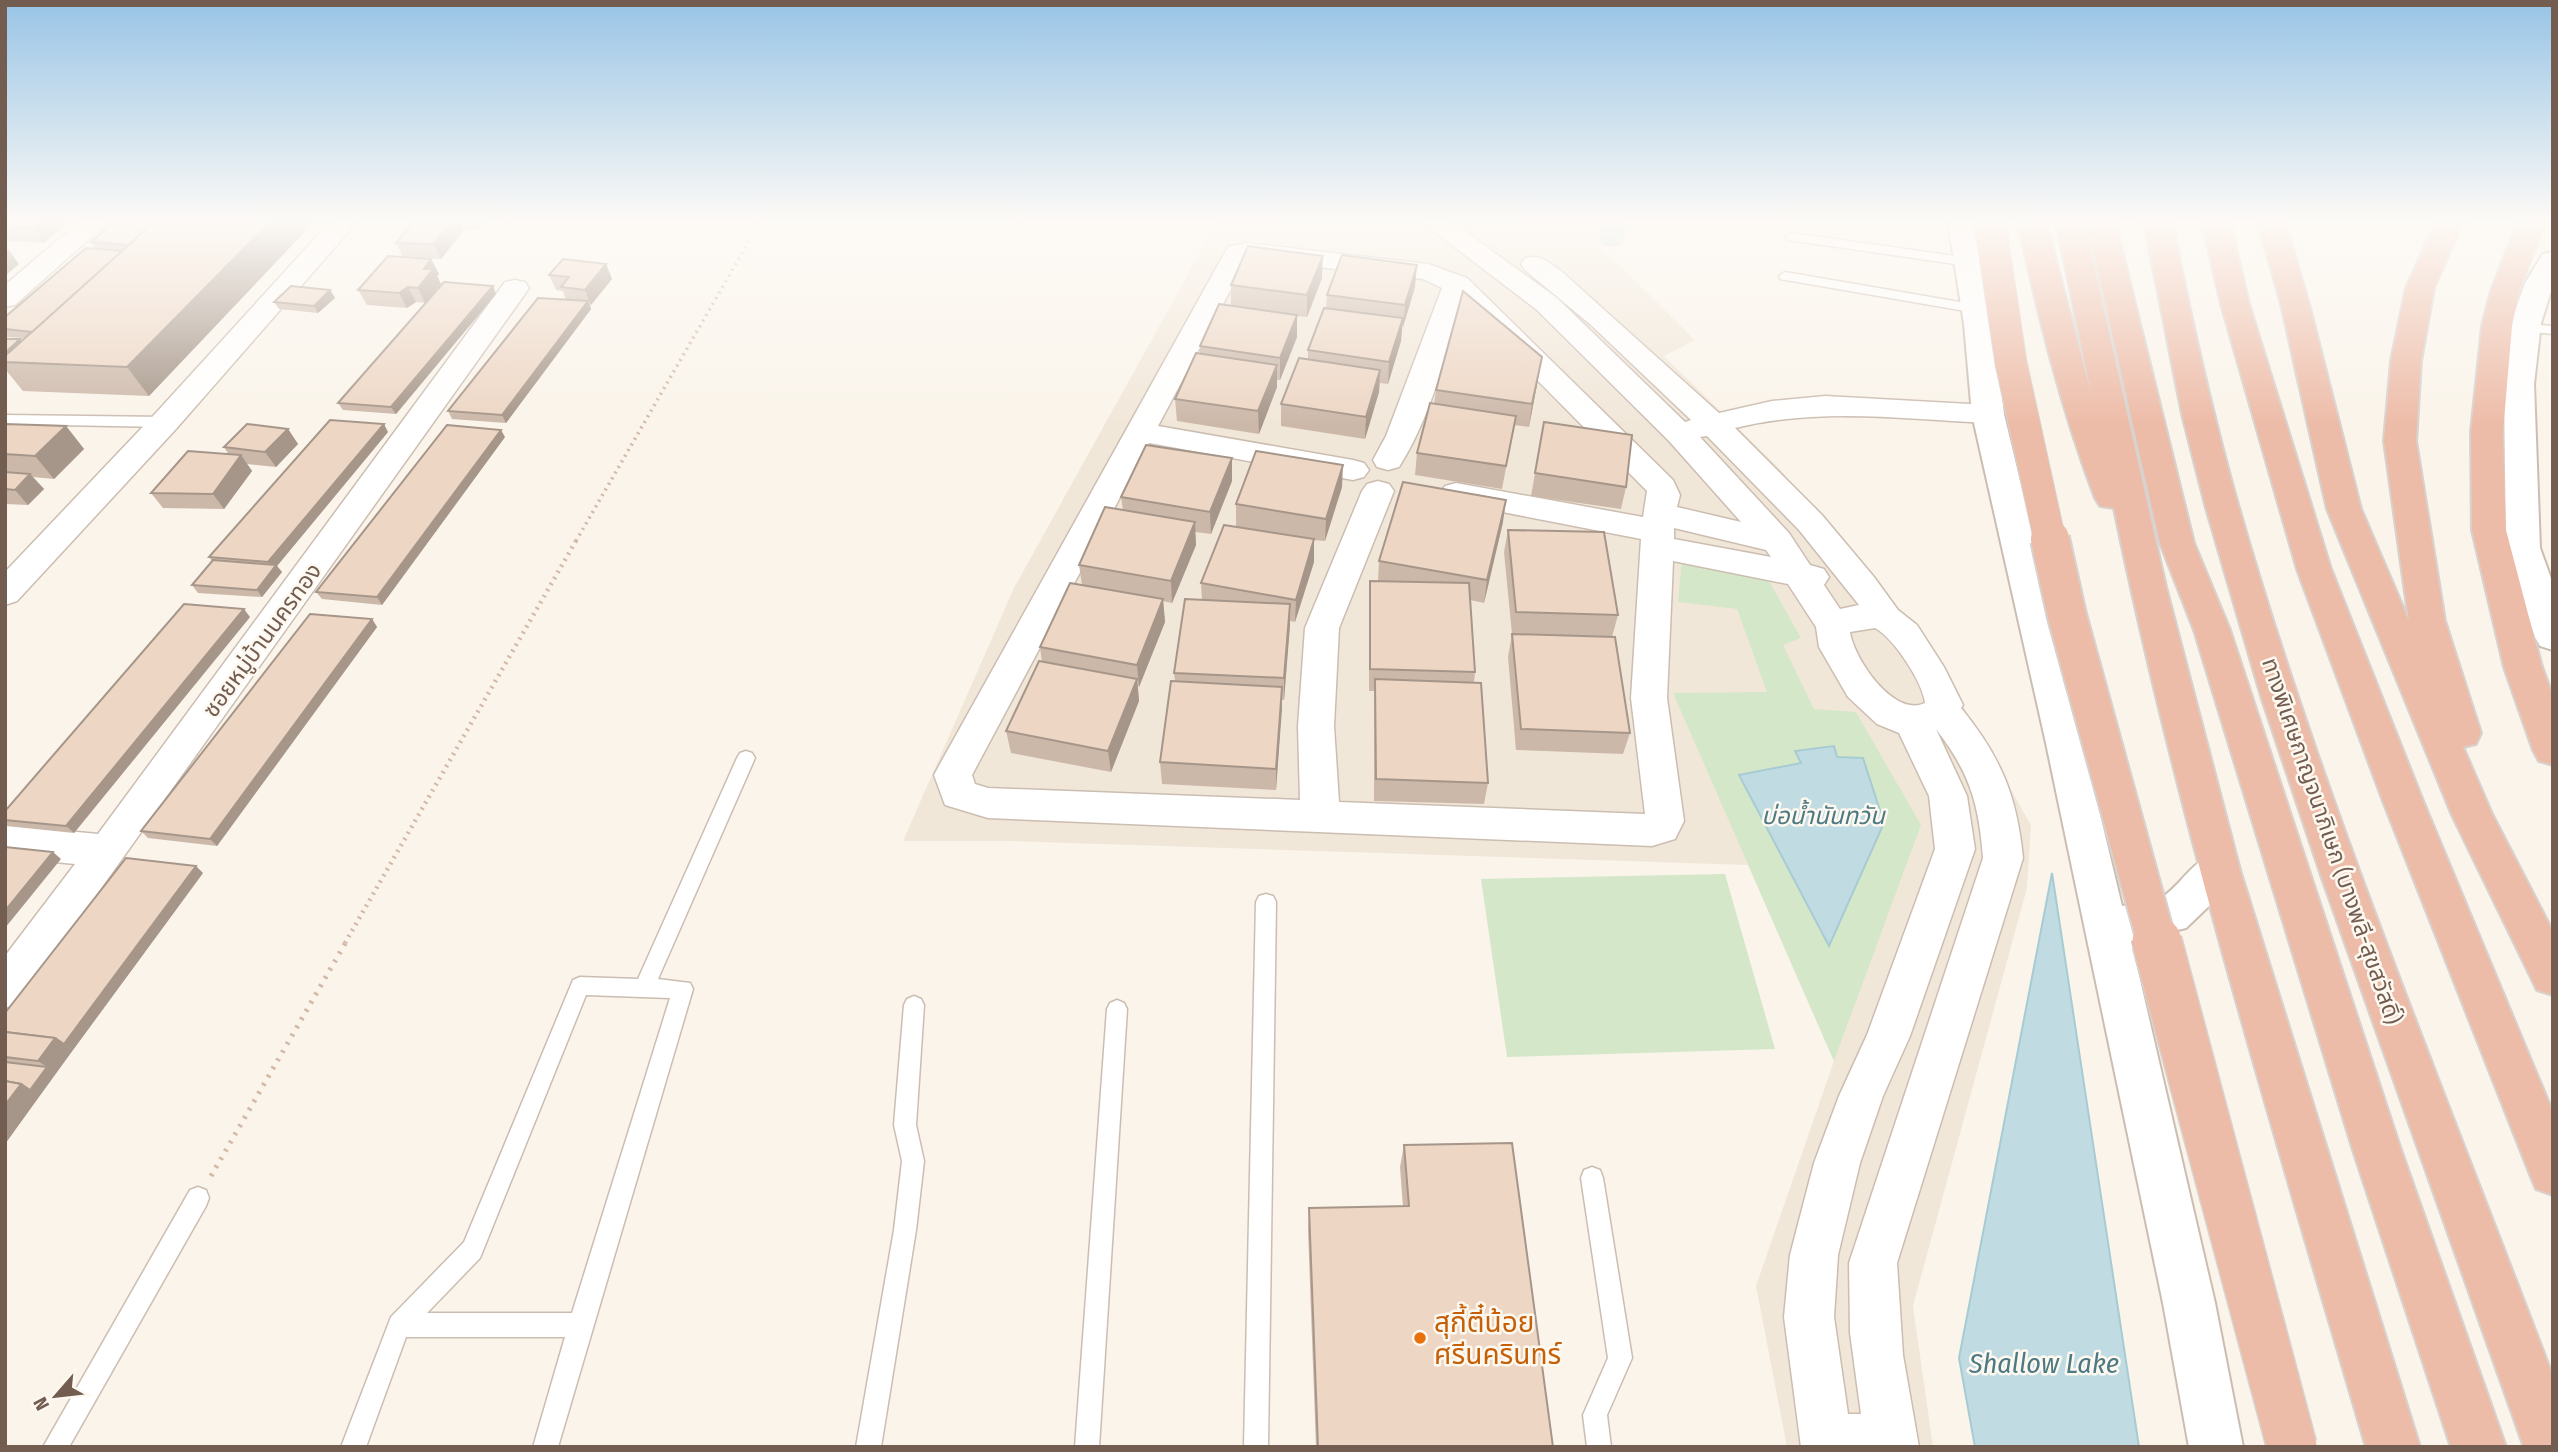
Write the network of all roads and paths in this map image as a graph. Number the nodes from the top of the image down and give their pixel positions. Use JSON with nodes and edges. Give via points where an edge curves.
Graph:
{"nodes":[{"id":1,"x":283,"y":290,"type":"edge"},
{"id":2,"x":514,"y":290,"type":"edge"},
{"id":3,"x":721,"y":290,"type":"edge"},
{"id":4,"x":1217,"y":290,"type":"edge"},
{"id":5,"x":1455,"y":290,"type":"edge"},
{"id":6,"x":1463,"y":290,"type":"edge"},
{"id":7,"x":1528,"y":290,"type":"edge"},
{"id":8,"x":1570,"y":290,"type":"edge"},
{"id":9,"x":1865,"y":290,"type":"edge"},
{"id":10,"x":1973,"y":290,"type":"edge"},
{"id":11,"x":2000,"y":290,"type":"edge"},
{"id":12,"x":2048,"y":290,"type":"edge"},
{"id":13,"x":2084,"y":290,"type":"edge"},
{"id":14,"x":2117,"y":290,"type":"edge"},
{"id":15,"x":2169,"y":290,"type":"edge"},
{"id":16,"x":2232,"y":290,"type":"edge"},
{"id":17,"x":2291,"y":290,"type":"edge"},
{"id":18,"x":2420,"y":290,"type":"edge"},
{"id":19,"x":2505,"y":290,"type":"edge"},
{"id":20,"x":2537,"y":290,"type":"edge"},
{"id":21,"x":1976,"y":309,"type":"junction"},
{"id":22,"x":2540,"y":329,"type":"edge"},
{"id":23,"x":1988,"y":414,"type":"junction"},
{"id":24,"x":5,"y":419,"type":"edge"},
{"id":25,"x":165,"y":422,"type":"junction"},
{"id":26,"x":1713,"y":424,"type":"junction"},
{"id":27,"x":1140,"y":432,"type":"junction"},
{"id":28,"x":1680,"y":434,"type":"junction"},
{"id":29,"x":1393,"y":479,"type":"junction"},
{"id":30,"x":1658,"y":531,"type":"junction"},
{"id":31,"x":1777,"y":541,"type":"junction"},
{"id":32,"x":1801,"y":575,"type":"junction"},
{"id":33,"x":1861,"y":583,"type":"junction"},
{"id":34,"x":2148,"y":587,"type":"junction"},
{"id":35,"x":5,"y":593,"type":"edge"},
{"id":36,"x":1885,"y":617,"type":"junction"},
{"id":37,"x":1833,"y":626,"type":"junction"},
{"id":38,"x":2553,"y":637,"type":"edge"},
{"id":39,"x":1927,"y":715,"type":"junction"},
{"id":40,"x":2553,"y":750,"type":"edge"},
{"id":41,"x":746,"y":758,"type":"dead end"},
{"id":42,"x":1320,"y":817,"type":"junction"},
{"id":43,"x":5,"y":841,"type":"edge"},
{"id":44,"x":108,"y":851,"type":"junction"},
{"id":45,"x":2219,"y":870,"type":"junction"},
{"id":46,"x":1266,"y":902,"type":"dead end"},
{"id":47,"x":2106,"y":928,"type":"junction"},
{"id":48,"x":2553,"y":966,"type":"edge"},
{"id":49,"x":2553,"y":976,"type":"edge"},
{"id":50,"x":644,"y":988,"type":"junction"},
{"id":51,"x":5,"y":989,"type":"edge"},
{"id":52,"x":914,"y":1005,"type":"dead end"},
{"id":53,"x":1117,"y":1009,"type":"dead end"},
{"id":54,"x":2553,"y":1172,"type":"edge"},
{"id":55,"x":1592,"y":1178,"type":"dead end"},
{"id":56,"x":198,"y":1198,"type":"joint"},
{"id":57,"x":400,"y":1325,"type":"junction"},
{"id":58,"x":580,"y":1325,"type":"junction"},
{"id":59,"x":1827,"y":1443,"type":"edge"},
{"id":60,"x":1892,"y":1444,"type":"edge"},
{"id":61,"x":55,"y":1447,"type":"edge"},
{"id":62,"x":353,"y":1447,"type":"edge"},
{"id":63,"x":545,"y":1447,"type":"edge"},
{"id":64,"x":868,"y":1447,"type":"edge"},
{"id":65,"x":1087,"y":1447,"type":"edge"},
{"id":66,"x":1256,"y":1447,"type":"edge"},
{"id":67,"x":1599,"y":1447,"type":"edge"},
{"id":68,"x":2216,"y":1447,"type":"edge"},
{"id":69,"x":2292,"y":1447,"type":"edge"},
{"id":70,"x":2393,"y":1447,"type":"edge"},
{"id":71,"x":2479,"y":1447,"type":"edge"},
{"id":72,"x":2552,"y":1447,"type":"edge"}],
"edges":[{"from":1,"to":25,"type":"street"},
{"from":2,"to":44,"type":"street","name":"ซอยหมู่บ้านนครทอง"},
{"from":3,"to":56,"type":"path"},
{"from":4,"to":27,"type":"street"},
{"from":5,"to":29,"type":"street","via":[[1401,436]]},
{"from":6,"to":30,"type":"street","via":[[1656,478],[1664,495]]},
{"from":7,"to":28,"type":"street"},
{"from":8,"to":26,"type":"street"},
{"from":9,"to":21,"type":"lane"},
{"from":10,"to":21,"type":"street"},
{"from":11,"to":69,"type":"highway","bridge":true,"via":[[2011,363],[2067,616]]},
{"from":12,"to":34,"type":"highway","via":[[2091,447]]},
{"from":13,"to":34,"type":"highway"},
{"from":14,"to":71,"type":"highway","via":[[2177,543],[2212,630],[2377,1150]]},
{"from":15,"to":72,"type":"highway","name":"ทางพิเศษกาญจนาภิเษก (บางพลี-สุขสวัสดิ์)","via":[[2241,576],[2309,786]]},
{"from":16,"to":54,"type":"highway","via":[[2314,569]]},
{"from":17,"to":49,"type":"highway","via":[[2344,509],[2472,815]]},
{"from":18,"to":48,"type":"highway","via":[[2406,362],[2400,441],[2427,621],[2453,711]]},
{"from":19,"to":40,"type":"highway","via":[[2497,326],[2487,432],[2489,530],[2523,667]]},
{"from":20,"to":22,"type":"street","via":[[2526,323]]},
{"from":21,"to":23,"type":"street"},
{"from":22,"to":38,"type":"street","via":[[2519,384],[2523,548]]},
{"from":23,"to":26,"type":"street","via":[[1825,405],[1772,410]]},
{"from":23,"to":47,"type":"street"},
{"from":24,"to":25,"type":"lane"},
{"from":25,"to":35,"type":"street"},
{"from":26,"to":28,"type":"street"},
{"from":26,"to":33,"type":"street"},
{"from":27,"to":29,"type":"street"},
{"from":27,"to":42,"type":"street","via":[[953,775],[959,794],[988,803]]},
{"from":28,"to":31,"type":"street"},
{"from":29,"to":30,"type":"street"},
{"from":29,"to":42,"type":"street","via":[[1322,628],[1316,726]]},
{"from":30,"to":31,"type":"street"},
{"from":30,"to":32,"type":"street"},
{"from":30,"to":42,"type":"street","via":[[1649,698],[1665,821],[1661,828]]},
{"from":31,"to":32,"type":"street"},
{"from":32,"to":33,"type":"street"},
{"from":32,"to":37,"type":"street"},
{"from":33,"to":36,"type":"street"},
{"from":34,"to":45,"type":"highway"},
{"from":36,"to":37,"type":"street","via":[[1847,619]]},
{"from":36,"to":39,"type":"street","via":[[1902,630],[1942,697],[1945,705]]},
{"from":37,"to":39,"type":"street","via":[[1831,639],[1865,696],[1890,714]]},
{"from":39,"to":59,"type":"street","via":[[1955,819],[1955,849],[1837,1163],[1814,1255],[1809,1317]]},
{"from":39,"to":60,"type":"street","via":[[1973,748],[1992,785],[2003,858],[1873,1263],[1876,1361]]},
{"from":41,"to":50,"type":"lane"},
{"from":43,"to":44,"type":"street"},
{"from":44,"to":51,"type":"street","name":"ซอยหมู่บ้านนครทอง"},
{"from":45,"to":47,"type":"street","via":[[2171,915]]},
{"from":45,"to":70,"type":"highway"},
{"from":46,"to":66,"type":"lane"},
{"from":47,"to":68,"type":"street"},
{"from":50,"to":57,"type":"lane","via":[[580,986],[472,1250]]},
{"from":50,"to":58,"type":"lane","via":[[683,989]]},
{"from":52,"to":64,"type":"lane","via":[[905,1125],[913,1161]]},
{"from":53,"to":65,"type":"lane"},
{"from":55,"to":67,"type":"lane","via":[[1620,1358],[1595,1415]]},
{"from":56,"to":61,"type":"lane"},
{"from":57,"to":58,"type":"lane"},
{"from":57,"to":62,"type":"lane"},
{"from":58,"to":63,"type":"lane"},
{"from":59,"to":60,"type":"street"}]}
